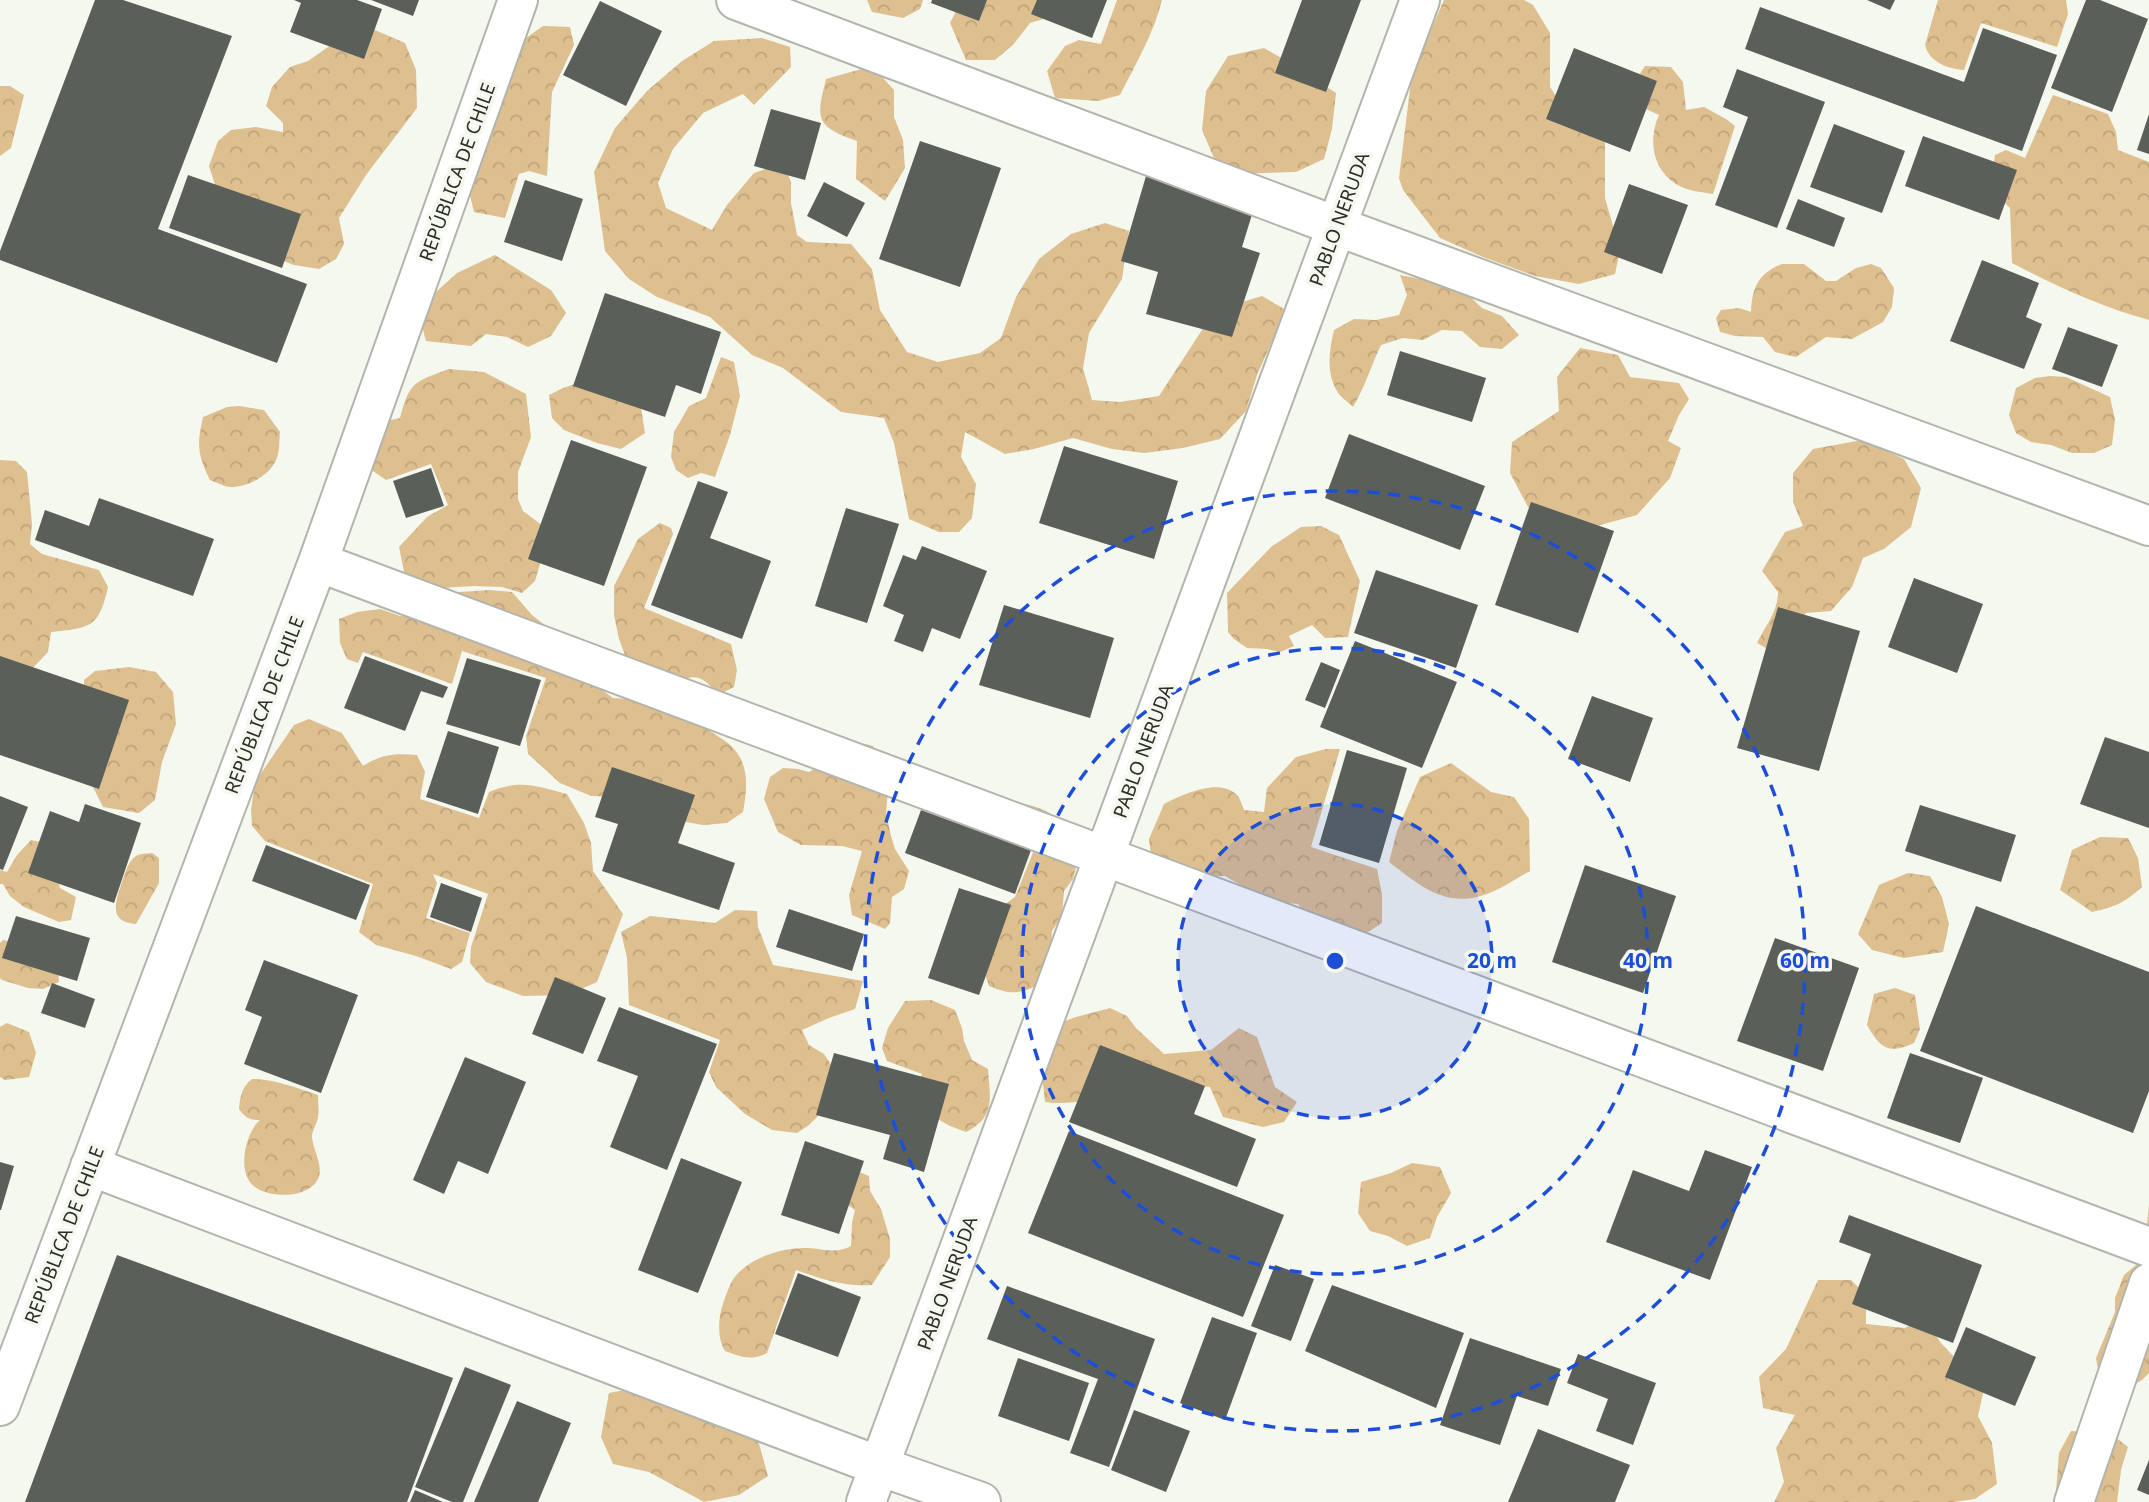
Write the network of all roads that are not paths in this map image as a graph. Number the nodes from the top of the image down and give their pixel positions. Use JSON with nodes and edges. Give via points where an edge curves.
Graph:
{"nodes":[{"id":1,"x":518,"y":0,"type":"edge"},
{"id":2,"x":736,"y":0,"type":"edge"},
{"id":3,"x":1420,"y":0,"type":"edge"},
{"id":4,"x":1336,"y":226,"type":"junction"},
{"id":5,"x":2149,"y":526,"type":"edge"},
{"id":6,"x":318,"y":562,"type":"junction"},
{"id":7,"x":1104,"y":856,"type":"junction"},
{"id":8,"x":90,"y":1166,"type":"junction"},
{"id":9,"x":2149,"y":1247,"type":"edge"},
{"id":10,"x":2149,"y":1283,"type":"edge"},
{"id":11,"x":0,"y":1406,"type":"edge"},
{"id":12,"x":879,"y":1466,"type":"junction"},
{"id":13,"x":866,"y":1502,"type":"edge"},
{"id":14,"x":981,"y":1502,"type":"edge"},
{"id":15,"x":2074,"y":1502,"type":"edge"}],
"edges":[{"from":1,"to":6,"type":"street","name":"REPÚBLICA DE CHILE"},
{"from":2,"to":4,"type":"street"},
{"from":3,"to":4,"type":"street","name":"PABLO NERUDA"},
{"from":4,"to":5,"type":"street"},
{"from":4,"to":7,"type":"street","name":"PABLO NERUDA"},
{"from":6,"to":7,"type":"street"},
{"from":6,"to":8,"type":"street","name":"REPÚBLICA DE CHILE"},
{"from":7,"to":9,"type":"street"},
{"from":7,"to":12,"type":"street","name":"PABLO NERUDA"},
{"from":8,"to":11,"type":"street","name":"REPÚBLICA DE CHILE"},
{"from":8,"to":12,"type":"street"},
{"from":10,"to":15,"type":"street"},
{"from":12,"to":13,"type":"street","name":"PABLO NERUDA"},
{"from":12,"to":14,"type":"street"}]}
